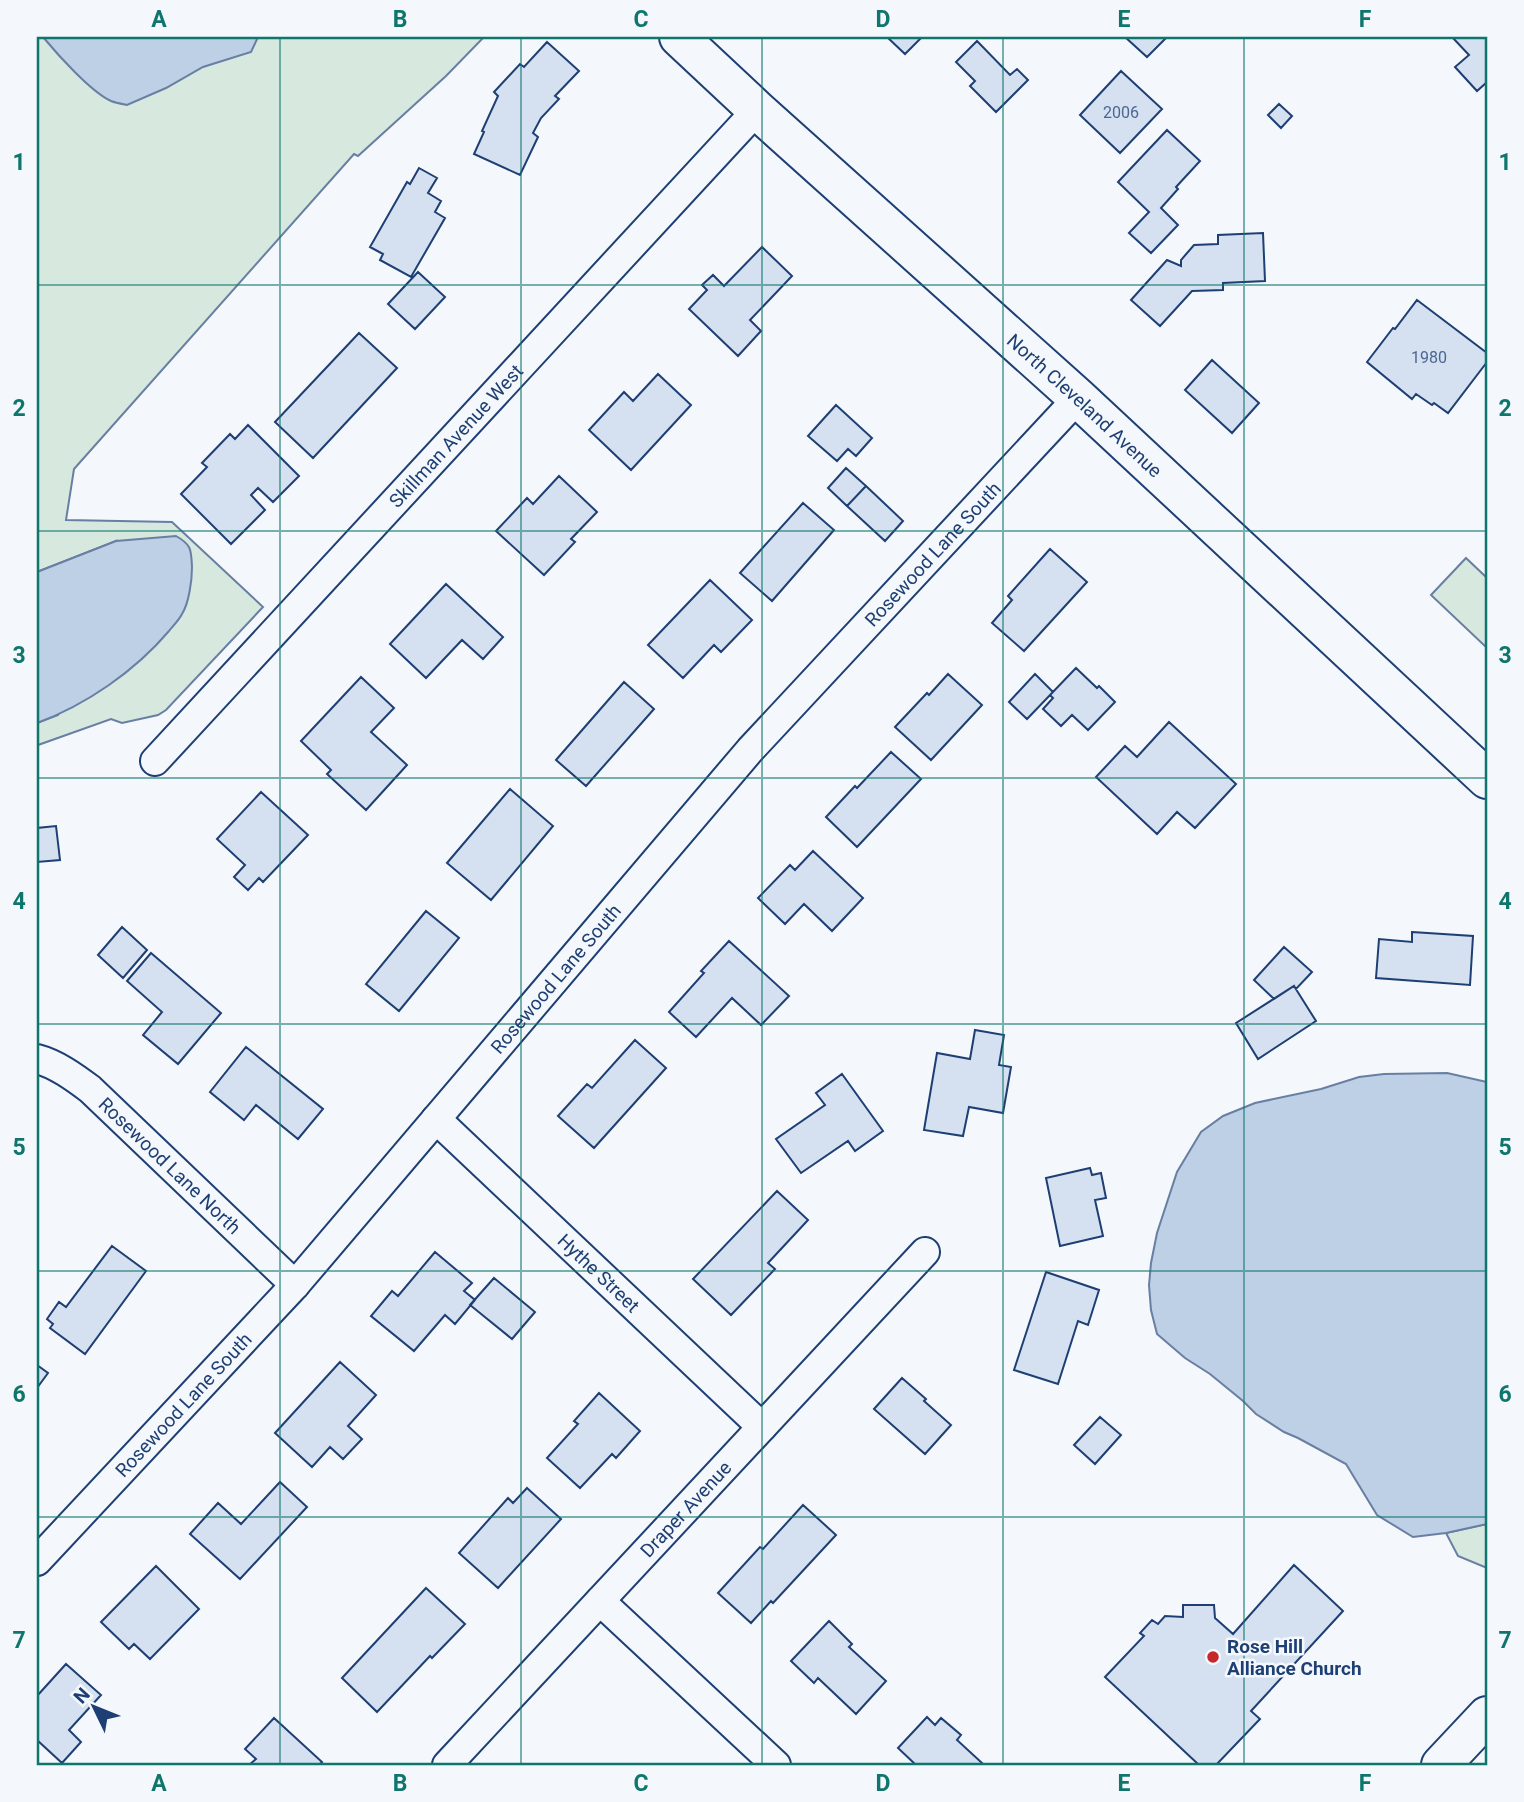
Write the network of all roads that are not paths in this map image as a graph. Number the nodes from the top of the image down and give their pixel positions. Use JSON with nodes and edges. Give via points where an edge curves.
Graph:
{"nodes":[{"id":1,"x":679,"y":37,"type":"edge"},
{"id":2,"x":757,"y":110,"type":"junction"},
{"id":3,"x":1077,"y":398,"type":"junction"},
{"id":4,"x":155,"y":761,"type":"dead end"},
{"id":5,"x":1487,"y":779,"type":"edge"},
{"id":6,"x":37,"y":1059,"type":"edge"},
{"id":7,"x":436,"y":1119,"type":"junction"},
{"id":8,"x":925,"y":1251,"type":"dead end"},
{"id":9,"x":295,"y":1285,"type":"junction"},
{"id":10,"x":762,"y":1427,"type":"junction"},
{"id":11,"x":37,"y":1561,"type":"edge"},
{"id":12,"x":600,"y":1601,"type":"junction"},
{"id":13,"x":1487,"y":1716,"type":"edge"},
{"id":14,"x":447,"y":1765,"type":"edge"},
{"id":15,"x":776,"y":1765,"type":"edge"},
{"id":16,"x":1441,"y":1765,"type":"edge"}],
"edges":[{"from":1,"to":2,"type":"main road","name":"North Cleveland Avenue"},
{"from":2,"to":3,"type":"main road","name":"North Cleveland Avenue"},
{"from":2,"to":4,"type":"street","name":"Skillman Avenue West"},
{"from":3,"to":5,"type":"main road","name":"North Cleveland Avenue"},
{"from":3,"to":7,"type":"street","name":"Rosewood Lane South","via":[[750,750]]},
{"from":6,"to":9,"type":"street","name":"Rosewood Lane North","via":[[90,1089]]},
{"from":7,"to":9,"type":"street","name":"Rosewood Lane South"},
{"from":7,"to":10,"type":"street","name":"Hythe Street"},
{"from":8,"to":10,"type":"street","name":"Draper Avenue"},
{"from":9,"to":11,"type":"street","name":"Rosewood Lane South"},
{"from":10,"to":12,"type":"street","name":"Draper Avenue"},
{"from":12,"to":14,"type":"street","name":"Draper Avenue"},
{"from":12,"to":15,"type":"street"},
{"from":13,"to":16,"type":"main road"}]}
